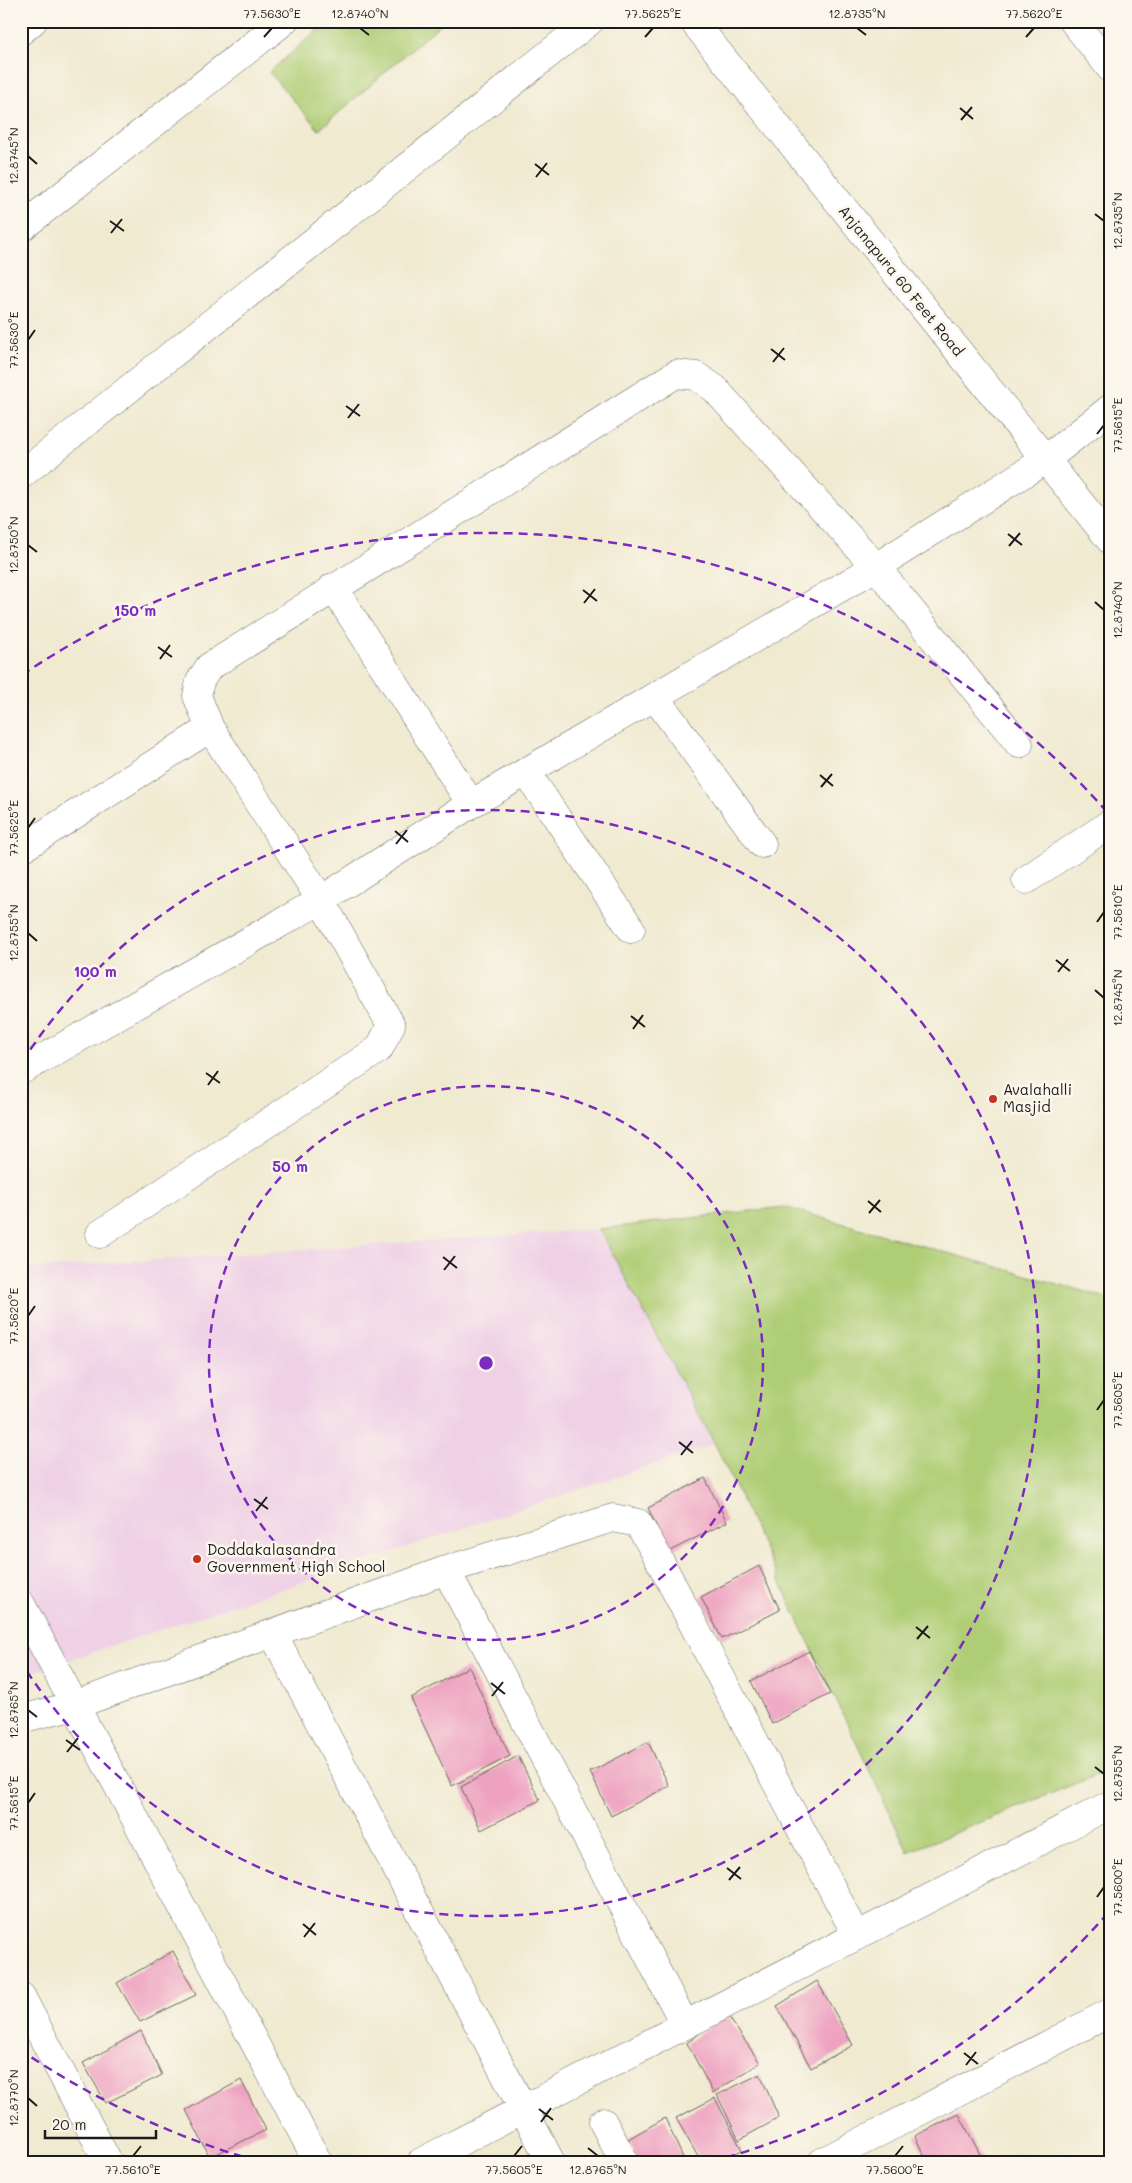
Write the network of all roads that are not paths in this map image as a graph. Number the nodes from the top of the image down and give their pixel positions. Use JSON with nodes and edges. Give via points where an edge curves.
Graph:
{"nodes":[{"id":1,"x":33,"y":21,"type":"edge"},
{"id":2,"x":284,"y":21,"type":"edge"},
{"id":3,"x":590,"y":21,"type":"edge"},
{"id":4,"x":693,"y":21,"type":"edge"},
{"id":5,"x":1073,"y":21,"type":"edge"},
{"id":6,"x":21,"y":30,"type":"edge"},
{"id":7,"x":1111,"y":69,"type":"edge"},
{"id":8,"x":21,"y":228,"type":"edge"},
{"id":9,"x":1111,"y":408,"type":"edge"},
{"id":10,"x":1046,"y":460,"type":"junction"},
{"id":11,"x":21,"y":475,"type":"edge"},
{"id":12,"x":1111,"y":540,"type":"edge"},
{"id":13,"x":876,"y":567,"type":"junction"},
{"id":14,"x":333,"y":588,"type":"junction"},
{"id":15,"x":655,"y":697,"type":"junction"},
{"id":16,"x":210,"y":728,"type":"junction"},
{"id":17,"x":1019,"y":744,"type":"dead end"},
{"id":18,"x":527,"y":773,"type":"junction"},
{"id":19,"x":471,"y":804,"type":"junction"},
{"id":20,"x":1111,"y":823,"type":"edge"},
{"id":21,"x":762,"y":844,"type":"dead end"},
{"id":22,"x":21,"y":849,"type":"edge"},
{"id":23,"x":1026,"y":880,"type":"dead end"},
{"id":24,"x":322,"y":900,"type":"junction"},
{"id":25,"x":630,"y":929,"type":"dead end"},
{"id":26,"x":22,"y":1070,"type":"edge"},
{"id":27,"x":100,"y":1234,"type":"dead end"},
{"id":28,"x":446,"y":1570,"type":"junction"},
{"id":29,"x":21,"y":1604,"type":"edge"},
{"id":30,"x":273,"y":1634,"type":"junction"},
{"id":31,"x":75,"y":1705,"type":"junction"},
{"id":32,"x":21,"y":1719,"type":"edge"},
{"id":33,"x":1111,"y":1804,"type":"edge"},
{"id":34,"x":857,"y":1936,"type":"junction"},
{"id":35,"x":21,"y":1996,"type":"edge"},
{"id":36,"x":1111,"y":2012,"type":"edge"},
{"id":37,"x":685,"y":2024,"type":"junction"},
{"id":38,"x":523,"y":2109,"type":"junction"},
{"id":39,"x":603,"y":2122,"type":"dead end"},
{"id":40,"x":108,"y":2162,"type":"edge"},
{"id":41,"x":318,"y":2162,"type":"edge"},
{"id":42,"x":421,"y":2162,"type":"edge"},
{"id":43,"x":551,"y":2162,"type":"edge"},
{"id":44,"x":624,"y":2162,"type":"edge"},
{"id":45,"x":822,"y":2162,"type":"edge"}],
"edges":[{"from":1,"to":6,"type":"street"},
{"from":2,"to":8,"type":"street"},
{"from":3,"to":11,"type":"street"},
{"from":4,"to":10,"type":"street","name":"Anjanapura 60 Feet Road"},
{"from":5,"to":7,"type":"street"},
{"from":9,"to":10,"type":"street"},
{"from":10,"to":12,"type":"street","name":"Anjanapura 60 Feet Road"},
{"from":10,"to":13,"type":"street"},
{"from":13,"to":14,"type":"street","via":[[714,388],[696,376],[676,374]]},
{"from":13,"to":15,"type":"street"},
{"from":13,"to":17,"type":"street"},
{"from":14,"to":16,"type":"street","via":[[209,667],[200,681],[197,696]]},
{"from":14,"to":19,"type":"street"},
{"from":15,"to":18,"type":"street"},
{"from":15,"to":21,"type":"street"},
{"from":16,"to":22,"type":"street"},
{"from":16,"to":24,"type":"street"},
{"from":18,"to":19,"type":"street"},
{"from":18,"to":25,"type":"street"},
{"from":19,"to":24,"type":"street"},
{"from":20,"to":23,"type":"street"},
{"from":24,"to":26,"type":"street"},
{"from":24,"to":27,"type":"street","via":[[391,1025],[379,1049]]},
{"from":28,"to":30,"type":"street"},
{"from":28,"to":34,"type":"street","via":[[613,1518],[638,1523]]},
{"from":28,"to":37,"type":"street"},
{"from":29,"to":31,"type":"street"},
{"from":30,"to":31,"type":"street"},
{"from":30,"to":38,"type":"street"},
{"from":31,"to":32,"type":"street"},
{"from":31,"to":41,"type":"street"},
{"from":33,"to":34,"type":"street"},
{"from":34,"to":37,"type":"street"},
{"from":35,"to":40,"type":"street"},
{"from":36,"to":45,"type":"street"},
{"from":37,"to":38,"type":"street"},
{"from":38,"to":42,"type":"street"},
{"from":38,"to":43,"type":"street"},
{"from":39,"to":44,"type":"street"}]}
